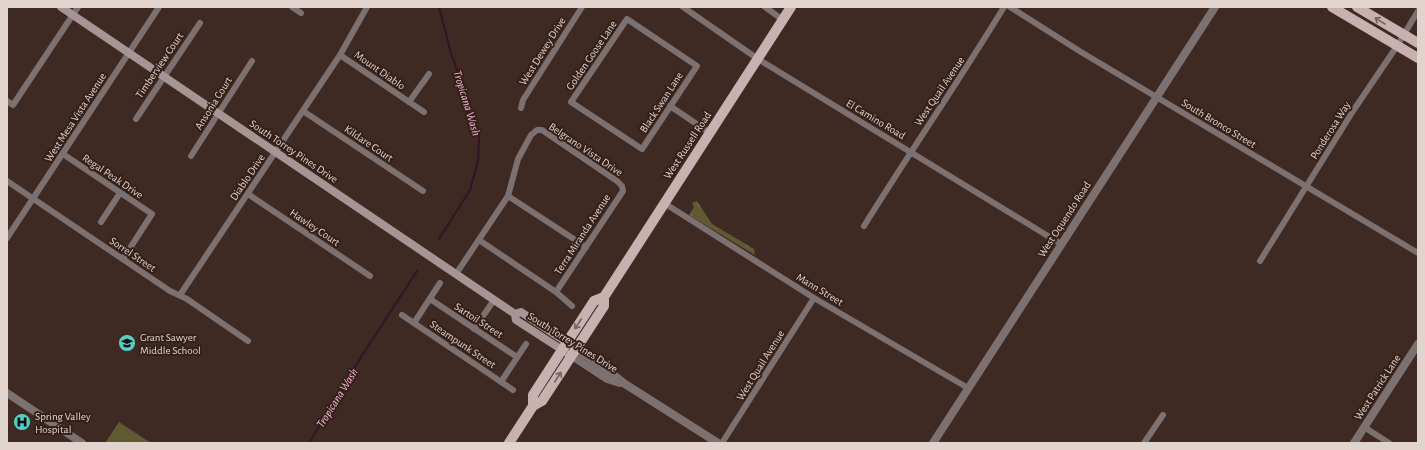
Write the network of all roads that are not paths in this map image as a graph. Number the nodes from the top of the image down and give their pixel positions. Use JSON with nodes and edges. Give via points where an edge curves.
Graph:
{"nodes":[{"id":1,"x":61,"y":7,"type":"edge"},
{"id":2,"x":78,"y":7,"type":"edge"},
{"id":3,"x":159,"y":7,"type":"edge"},
{"id":4,"x":292,"y":7,"type":"edge"},
{"id":5,"x":367,"y":7,"type":"edge"},
{"id":6,"x":582,"y":7,"type":"edge"},
{"id":7,"x":682,"y":7,"type":"edge"},
{"id":8,"x":765,"y":7,"type":"edge"},
{"id":9,"x":791,"y":7,"type":"edge"},
{"id":10,"x":1004,"y":7,"type":"edge"},
{"id":11,"x":1010,"y":7,"type":"edge"},
{"id":12,"x":1215,"y":7,"type":"edge"},
{"id":13,"x":1332,"y":7,"type":"edge"},
{"id":14,"x":1357,"y":7,"type":"edge"},
{"id":15,"x":1418,"y":11,"type":"edge"},
{"id":16,"x":301,"y":13,"type":"dead end"},
{"id":17,"x":73,"y":15,"type":"junction"},
{"id":18,"x":783,"y":20,"type":"junction"},
{"id":19,"x":200,"y":23,"type":"dead end"},
{"id":20,"x":1404,"y":35,"type":"junction"},
{"id":21,"x":1418,"y":43,"type":"edge"},
{"id":22,"x":1398,"y":46,"type":"junction"},
{"id":23,"x":129,"y":53,"type":"junction"},
{"id":24,"x":340,"y":55,"type":"junction"},
{"id":25,"x":1418,"y":58,"type":"edge"},
{"id":26,"x":758,"y":59,"type":"junction"},
{"id":27,"x":252,"y":61,"type":"dead end"},
{"id":28,"x":697,"y":66,"type":"joint"},
{"id":29,"x":428,"y":74,"type":"dead end"},
{"id":30,"x":164,"y":77,"type":"junction"},
{"id":31,"x":1156,"y":97,"type":"junction"},
{"id":32,"x":7,"y":101,"type":"edge"},
{"id":33,"x":409,"y":102,"type":"junction"},
{"id":34,"x":670,"y":106,"type":"junction"},
{"id":35,"x":522,"y":108,"type":"dead end"},
{"id":36,"x":303,"y":111,"type":"junction"},
{"id":37,"x":424,"y":112,"type":"dead end"},
{"id":38,"x":218,"y":114,"type":"junction"},
{"id":39,"x":136,"y":118,"type":"dead end"},
{"id":40,"x":710,"y":133,"type":"junction"},
{"id":41,"x":642,"y":148,"type":"joint"},
{"id":42,"x":276,"y":152,"type":"junction"},
{"id":43,"x":910,"y":152,"type":"junction"},
{"id":44,"x":63,"y":154,"type":"junction"},
{"id":45,"x":191,"y":156,"type":"dead end"},
{"id":46,"x":7,"y":182,"type":"edge"},
{"id":47,"x":622,"y":186,"type":"joint"},
{"id":48,"x":1306,"y":187,"type":"junction"},
{"id":49,"x":423,"y":192,"type":"dead end"},
{"id":50,"x":120,"y":193,"type":"junction"},
{"id":51,"x":248,"y":194,"type":"junction"},
{"id":52,"x":508,"y":196,"type":"junction"},
{"id":53,"x":33,"y":199,"type":"junction"},
{"id":54,"x":664,"y":203,"type":"junction"},
{"id":55,"x":101,"y":222,"type":"dead end"},
{"id":56,"x":864,"y":226,"type":"dead end"},
{"id":57,"x":7,"y":238,"type":"edge"},
{"id":58,"x":479,"y":240,"type":"junction"},
{"id":59,"x":1061,"y":244,"type":"junction"},
{"id":60,"x":586,"y":247,"type":"junction"},
{"id":61,"x":1418,"y":253,"type":"edge"},
{"id":62,"x":123,"y":259,"type":"junction"},
{"id":63,"x":1260,"y":261,"type":"dead end"},
{"id":64,"x":456,"y":274,"type":"junction"},
{"id":65,"x":370,"y":276,"type":"dead end"},
{"id":66,"x":440,"y":284,"type":"dead end"},
{"id":67,"x":556,"y":292,"type":"junction"},
{"id":68,"x":180,"y":295,"type":"junction"},
{"id":69,"x":604,"y":297,"type":"junction"},
{"id":70,"x":814,"y":298,"type":"junction"},
{"id":71,"x":430,"y":299,"type":"junction"},
{"id":72,"x":494,"y":300,"type":"junction"},
{"id":73,"x":572,"y":306,"type":"dead end"},
{"id":74,"x":402,"y":315,"type":"dead end"},
{"id":75,"x":414,"y":323,"type":"junction"},
{"id":76,"x":474,"y":329,"type":"junction"},
{"id":77,"x":248,"y":341,"type":"dead end"},
{"id":78,"x":526,"y":344,"type":"dead end"},
{"id":79,"x":1418,"y":344,"type":"edge"},
{"id":80,"x":564,"y":346,"type":"junction"},
{"id":81,"x":574,"y":353,"type":"junction"},
{"id":82,"x":517,"y":357,"type":"junction"},
{"id":83,"x":500,"y":382,"type":"junction"},
{"id":84,"x":968,"y":388,"type":"junction"},
{"id":85,"x":513,"y":390,"type":"dead end"},
{"id":86,"x":7,"y":393,"type":"edge"},
{"id":87,"x":533,"y":406,"type":"junction"},
{"id":88,"x":1163,"y":415,"type":"dead end"},
{"id":89,"x":1364,"y":427,"type":"junction"},
{"id":90,"x":82,"y":443,"type":"edge"},
{"id":91,"x":509,"y":443,"type":"edge"},
{"id":92,"x":718,"y":443,"type":"edge"},
{"id":93,"x":722,"y":443,"type":"edge"},
{"id":94,"x":933,"y":443,"type":"edge"},
{"id":95,"x":1144,"y":443,"type":"edge"},
{"id":96,"x":1354,"y":443,"type":"edge"},
{"id":97,"x":1389,"y":443,"type":"edge"}],
"edges":[{"from":1,"to":17,"type":"main road","name":"South Torrey Pines Drive"},
{"from":2,"to":17,"type":"street"},
{"from":3,"to":23,"type":"street","name":"West Mesa Vista Avenue"},
{"from":4,"to":16,"type":"street"},
{"from":5,"to":24,"type":"street","name":"Diablo Drive"},
{"from":6,"to":35,"type":"street","name":"West Dewey Drive","via":[[523,100]]},
{"from":7,"to":26,"type":"street","name":"El Camino Road"},
{"from":8,"to":18,"type":"street"},
{"from":9,"to":18,"type":"main road","name":"West Russell Road"},
{"from":10,"to":43,"type":"street","name":"West Quail Avenue"},
{"from":11,"to":31,"type":"street","name":"South Bronco Street"},
{"from":12,"to":31,"type":"street","name":"West Oquendo Road"},
{"from":13,"to":22,"type":"main road"},
{"from":20,"to":14,"type":"main road","one_way":true},
{"from":15,"to":20,"type":"street","name":"Ponderosa Way"},
{"from":17,"to":23,"type":"main road","name":"South Torrey Pines Drive"},
{"from":17,"to":32,"type":"street","via":[[13,105]]},
{"from":18,"to":26,"type":"main road","name":"West Russell Road"},
{"from":19,"to":30,"type":"street","name":"Timberview Court"},
{"from":20,"to":21,"type":"main road"},
{"from":20,"to":22,"type":"street","name":"Ponderosa Way"},
{"from":22,"to":25,"type":"main road"},
{"from":22,"to":48,"type":"street","name":"Ponderosa Way","via":[[1353,111]]},
{"from":23,"to":30,"type":"main road","name":"South Torrey Pines Drive"},
{"from":23,"to":44,"type":"street","name":"West Mesa Vista Avenue"},
{"from":24,"to":33,"type":"street","name":"Mount Diablo"},
{"from":24,"to":36,"type":"street","name":"Diablo Drive"},
{"from":26,"to":40,"type":"main road","name":"West Russell Road"},
{"from":26,"to":43,"type":"street","name":"El Camino Road"},
{"from":27,"to":38,"type":"street","name":"Ansonia Court"},
{"from":28,"to":34,"type":"street","name":"Black Swan Lane"},
{"from":28,"to":41,"type":"street","name":"Golden Goose Lane","via":[[627,19],[571,102]]},
{"from":29,"to":33,"type":"street","name":"Mount Diablo"},
{"from":30,"to":38,"type":"main road","name":"South Torrey Pines Drive"},
{"from":30,"to":39,"type":"street","name":"Timberview Court"},
{"from":31,"to":48,"type":"street","name":"South Bronco Street"},
{"from":31,"to":59,"type":"street","name":"West Oquendo Road"},
{"from":33,"to":37,"type":"street","name":"Mount Diablo"},
{"from":34,"to":40,"type":"street"},
{"from":34,"to":41,"type":"street","name":"Black Swan Lane"},
{"from":36,"to":42,"type":"street","name":"Diablo Drive"},
{"from":36,"to":49,"type":"street","name":"Kildare Court"},
{"from":38,"to":42,"type":"main road","name":"South Torrey Pines Drive"},
{"from":38,"to":45,"type":"street","name":"Ansonia Court"},
{"from":40,"to":54,"type":"main road","name":"West Russell Road"},
{"from":42,"to":51,"type":"street","name":"Diablo Drive"},
{"from":42,"to":64,"type":"main road","name":"South Torrey Pines Drive"},
{"from":43,"to":56,"type":"street","name":"West Quail Avenue"},
{"from":43,"to":59,"type":"street","name":"El Camino Road"},
{"from":44,"to":50,"type":"street","name":"Regal Peak Drive"},
{"from":44,"to":53,"type":"street","name":"West Mesa Vista Avenue"},
{"from":46,"to":53,"type":"street","name":"Sorrel Street"},
{"from":47,"to":52,"type":"street","name":"Belgrano Vista Drive","via":[[542,130],[538,130],[531,135],[518,159]]},
{"from":47,"to":60,"type":"street","name":"Terra Miranda Avenue","via":[[623,191]]},
{"from":48,"to":61,"type":"street","name":"South Bronco Street"},
{"from":48,"to":63,"type":"street","name":"Ponderosa Way"},
{"from":50,"to":55,"type":"street"},
{"from":50,"to":62,"type":"street","name":"Regal Peak Drive","via":[[152,214]]},
{"from":51,"to":65,"type":"street","name":"Hawley Court"},
{"from":51,"to":68,"type":"street","name":"Diablo Drive"},
{"from":52,"to":58,"type":"street"},
{"from":52,"to":60,"type":"street"},
{"from":53,"to":57,"type":"street","name":"West Mesa Vista Avenue"},
{"from":53,"to":62,"type":"street","name":"Sorrel Street"},
{"from":54,"to":69,"type":"main road","name":"West Russell Road"},
{"from":54,"to":70,"type":"street","name":"Mann Street"},
{"from":58,"to":64,"type":"street"},
{"from":58,"to":67,"type":"street"},
{"from":59,"to":84,"type":"street","name":"West Oquendo Road"},
{"from":60,"to":67,"type":"street","name":"Terra Miranda Avenue"},
{"from":62,"to":68,"type":"street","name":"Sorrel Street"},
{"from":64,"to":72,"type":"main road","name":"South Torrey Pines Drive"},
{"from":66,"to":71,"type":"street"},
{"from":67,"to":73,"type":"street"},
{"from":68,"to":77,"type":"street","name":"Sorrel Street"},
{"from":69,"to":80,"type":"main road","name":"West Russell Road","one_way":true,"via":[[594,301]]},
{"from":69,"to":81,"type":"main road","name":"West Russell Road","via":[[604,306]]},
{"from":70,"to":84,"type":"street","name":"Mann Street"},
{"from":70,"to":93,"type":"street","name":"West Quail Avenue"},
{"from":71,"to":75,"type":"street"},
{"from":71,"to":76,"type":"street","name":"Sartoil Street"},
{"from":72,"to":76,"type":"street"},
{"from":72,"to":80,"type":"main road","name":"South Torrey Pines Drive","via":[[515,314],[521,312]]},
{"from":74,"to":75,"type":"street","name":"Steampunk Street"},
{"from":75,"to":83,"type":"street","name":"Steampunk Street"},
{"from":76,"to":82,"type":"street","name":"Sartoil Street"},
{"from":78,"to":82,"type":"street"},
{"from":79,"to":89,"type":"street","name":"West Patrick Lane"},
{"from":80,"to":81,"type":"main road","name":"South Torrey Pines Drive"},
{"from":80,"to":87,"type":"main road","name":"West Russell Road","via":[[533,395]]},
{"from":87,"to":81,"type":"main road","name":"West Russell Road","one_way":true,"via":[[542,401]]},
{"from":81,"to":92,"type":"street","name":"South Torrey Pines Drive","via":[[606,379],[625,384]]},
{"from":82,"to":83,"type":"street"},
{"from":83,"to":85,"type":"street","name":"Steampunk Street"},
{"from":84,"to":94,"type":"street","name":"West Oquendo Road"},
{"from":86,"to":90,"type":"street"},
{"from":87,"to":91,"type":"main road","name":"West Russell Road"},
{"from":88,"to":95,"type":"street"},
{"from":89,"to":96,"type":"street","name":"West Patrick Lane"},
{"from":89,"to":97,"type":"street"}]}
